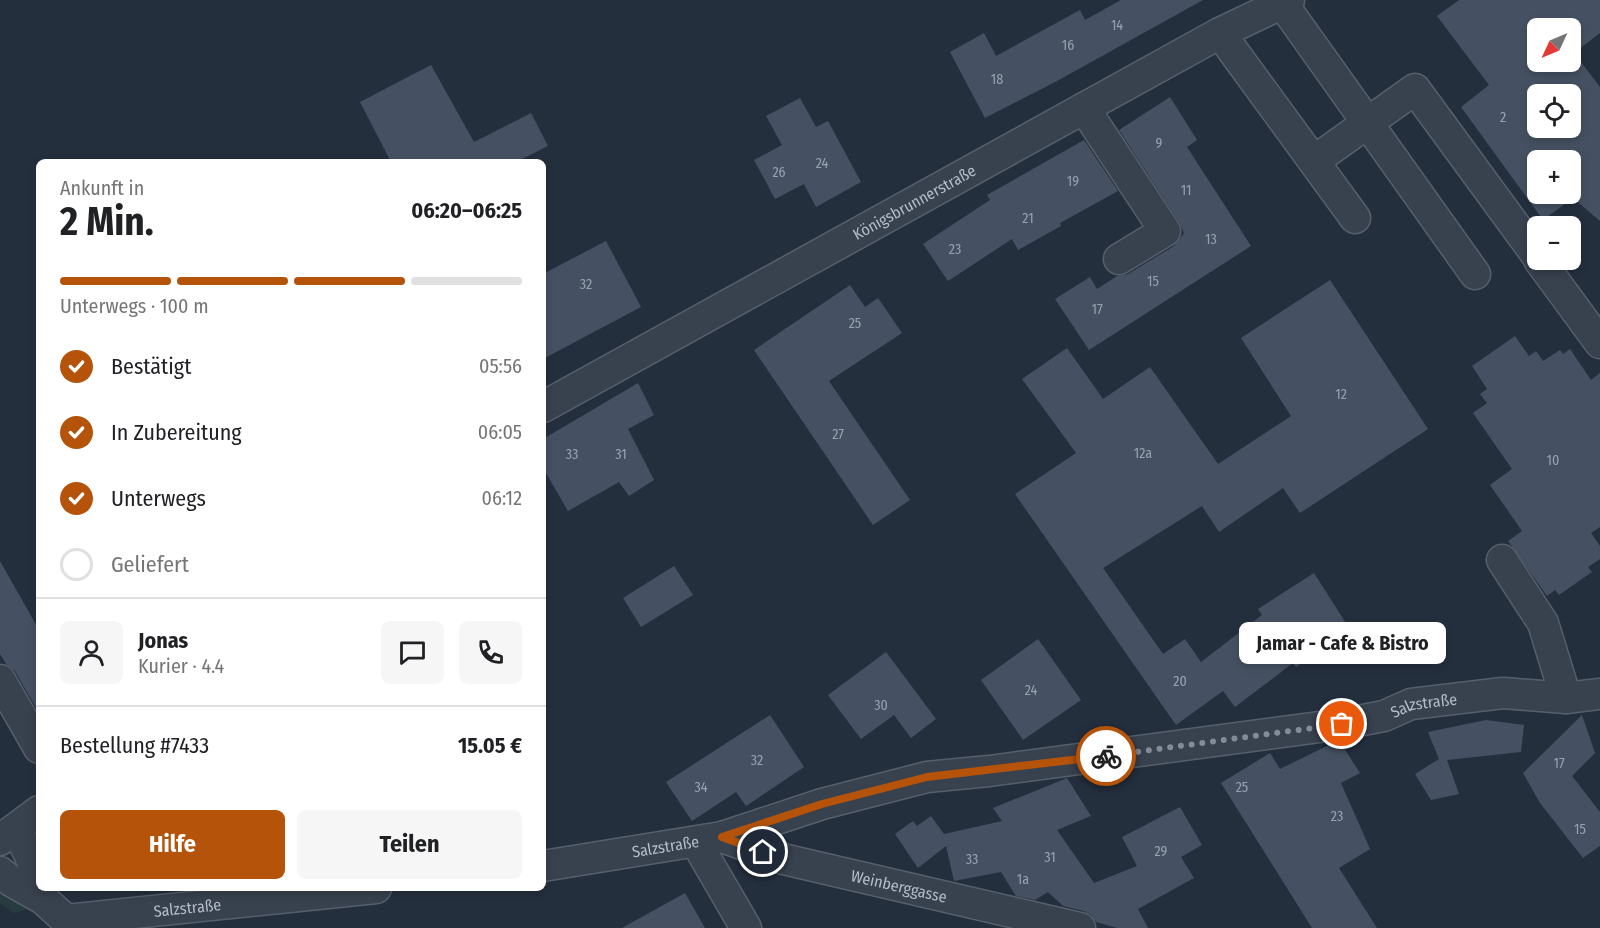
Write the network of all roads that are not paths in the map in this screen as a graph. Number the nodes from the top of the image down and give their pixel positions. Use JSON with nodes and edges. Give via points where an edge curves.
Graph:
{"nodes":[{"id":1,"x":1285,"y":2,"type":"edge"},
{"id":2,"x":1220,"y":33,"type":"junction"},
{"id":3,"x":1084,"y":108,"type":"junction"},
{"id":4,"x":1367,"y":122,"type":"junction"},
{"id":5,"x":1314,"y":161,"type":"junction"},
{"id":6,"x":1355,"y":218,"type":"dead end"},
{"id":7,"x":1527,"y":243,"type":"edge"},
{"id":8,"x":1119,"y":259,"type":"dead end"},
{"id":9,"x":1547,"y":270,"type":"edge"},
{"id":10,"x":1475,"y":274,"type":"dead end"},
{"id":11,"x":1600,"y":343,"type":"edge"},
{"id":12,"x":546,"y":404,"type":"edge"},
{"id":13,"x":1502,"y":560,"type":"dead end"},
{"id":14,"x":0,"y":680,"type":"edge"},
{"id":15,"x":1600,"y":694,"type":"edge"},
{"id":16,"x":1566,"y":698,"type":"junction"},
{"id":17,"x":36,"y":743,"type":"edge"},
{"id":18,"x":36,"y":813,"type":"edge"},
{"id":19,"x":8,"y":835,"type":"edge"},
{"id":20,"x":709,"y":839,"type":"junction"},
{"id":21,"x":546,"y":866,"type":"edge"},
{"id":22,"x":36,"y":871,"type":"edge"},
{"id":23,"x":0,"y":872,"type":"edge"},
{"id":24,"x":36,"y":888,"type":"edge"},
{"id":25,"x":42,"y":891,"type":"edge"},
{"id":26,"x":350,"y":891,"type":"edge"},
{"id":27,"x":63,"y":924,"type":"edge"},
{"id":28,"x":746,"y":928,"type":"edge"},
{"id":29,"x":1080,"y":928,"type":"edge"}],
"edges":[{"from":1,"to":2,"type":"street","name":"Königsbrunnerstraße"},
{"from":1,"to":4,"type":"street"},
{"from":2,"to":3,"type":"street","name":"Königsbrunnerstraße"},
{"from":2,"to":5,"type":"street"},
{"from":3,"to":8,"type":"street","via":[[1165,231]]},
{"from":3,"to":12,"type":"street","name":"Königsbrunnerstraße"},
{"from":4,"to":5,"type":"street"},
{"from":4,"to":7,"type":"street","via":[[1415,89]]},
{"from":4,"to":10,"type":"street"},
{"from":5,"to":6,"type":"street"},
{"from":9,"to":11,"type":"street"},
{"from":13,"to":16,"type":"street","via":[[1543,623]]},
{"from":14,"to":17,"type":"street"},
{"from":15,"to":16,"type":"street","name":"Salzstraße"},
{"from":16,"to":20,"type":"street","name":"Salzstraße","via":[[1503,693],[1411,704],[1384,716],[1342,724],[927,777]]},
{"from":18,"to":19,"type":"street"},
{"from":19,"to":22,"type":"street","name":"Salzstraße","via":[[25,843]]},
{"from":20,"to":21,"type":"street","name":"Salzstraße"},
{"from":20,"to":28,"type":"street"},
{"from":20,"to":29,"type":"street","name":"Weinberggasse"},
{"from":23,"to":24,"type":"street","name":"Salzstraße","via":[[11,881]]},
{"from":25,"to":27,"type":"street","name":"Salzstraße"},
{"from":26,"to":27,"type":"street","name":"Salzstraße"}]}
